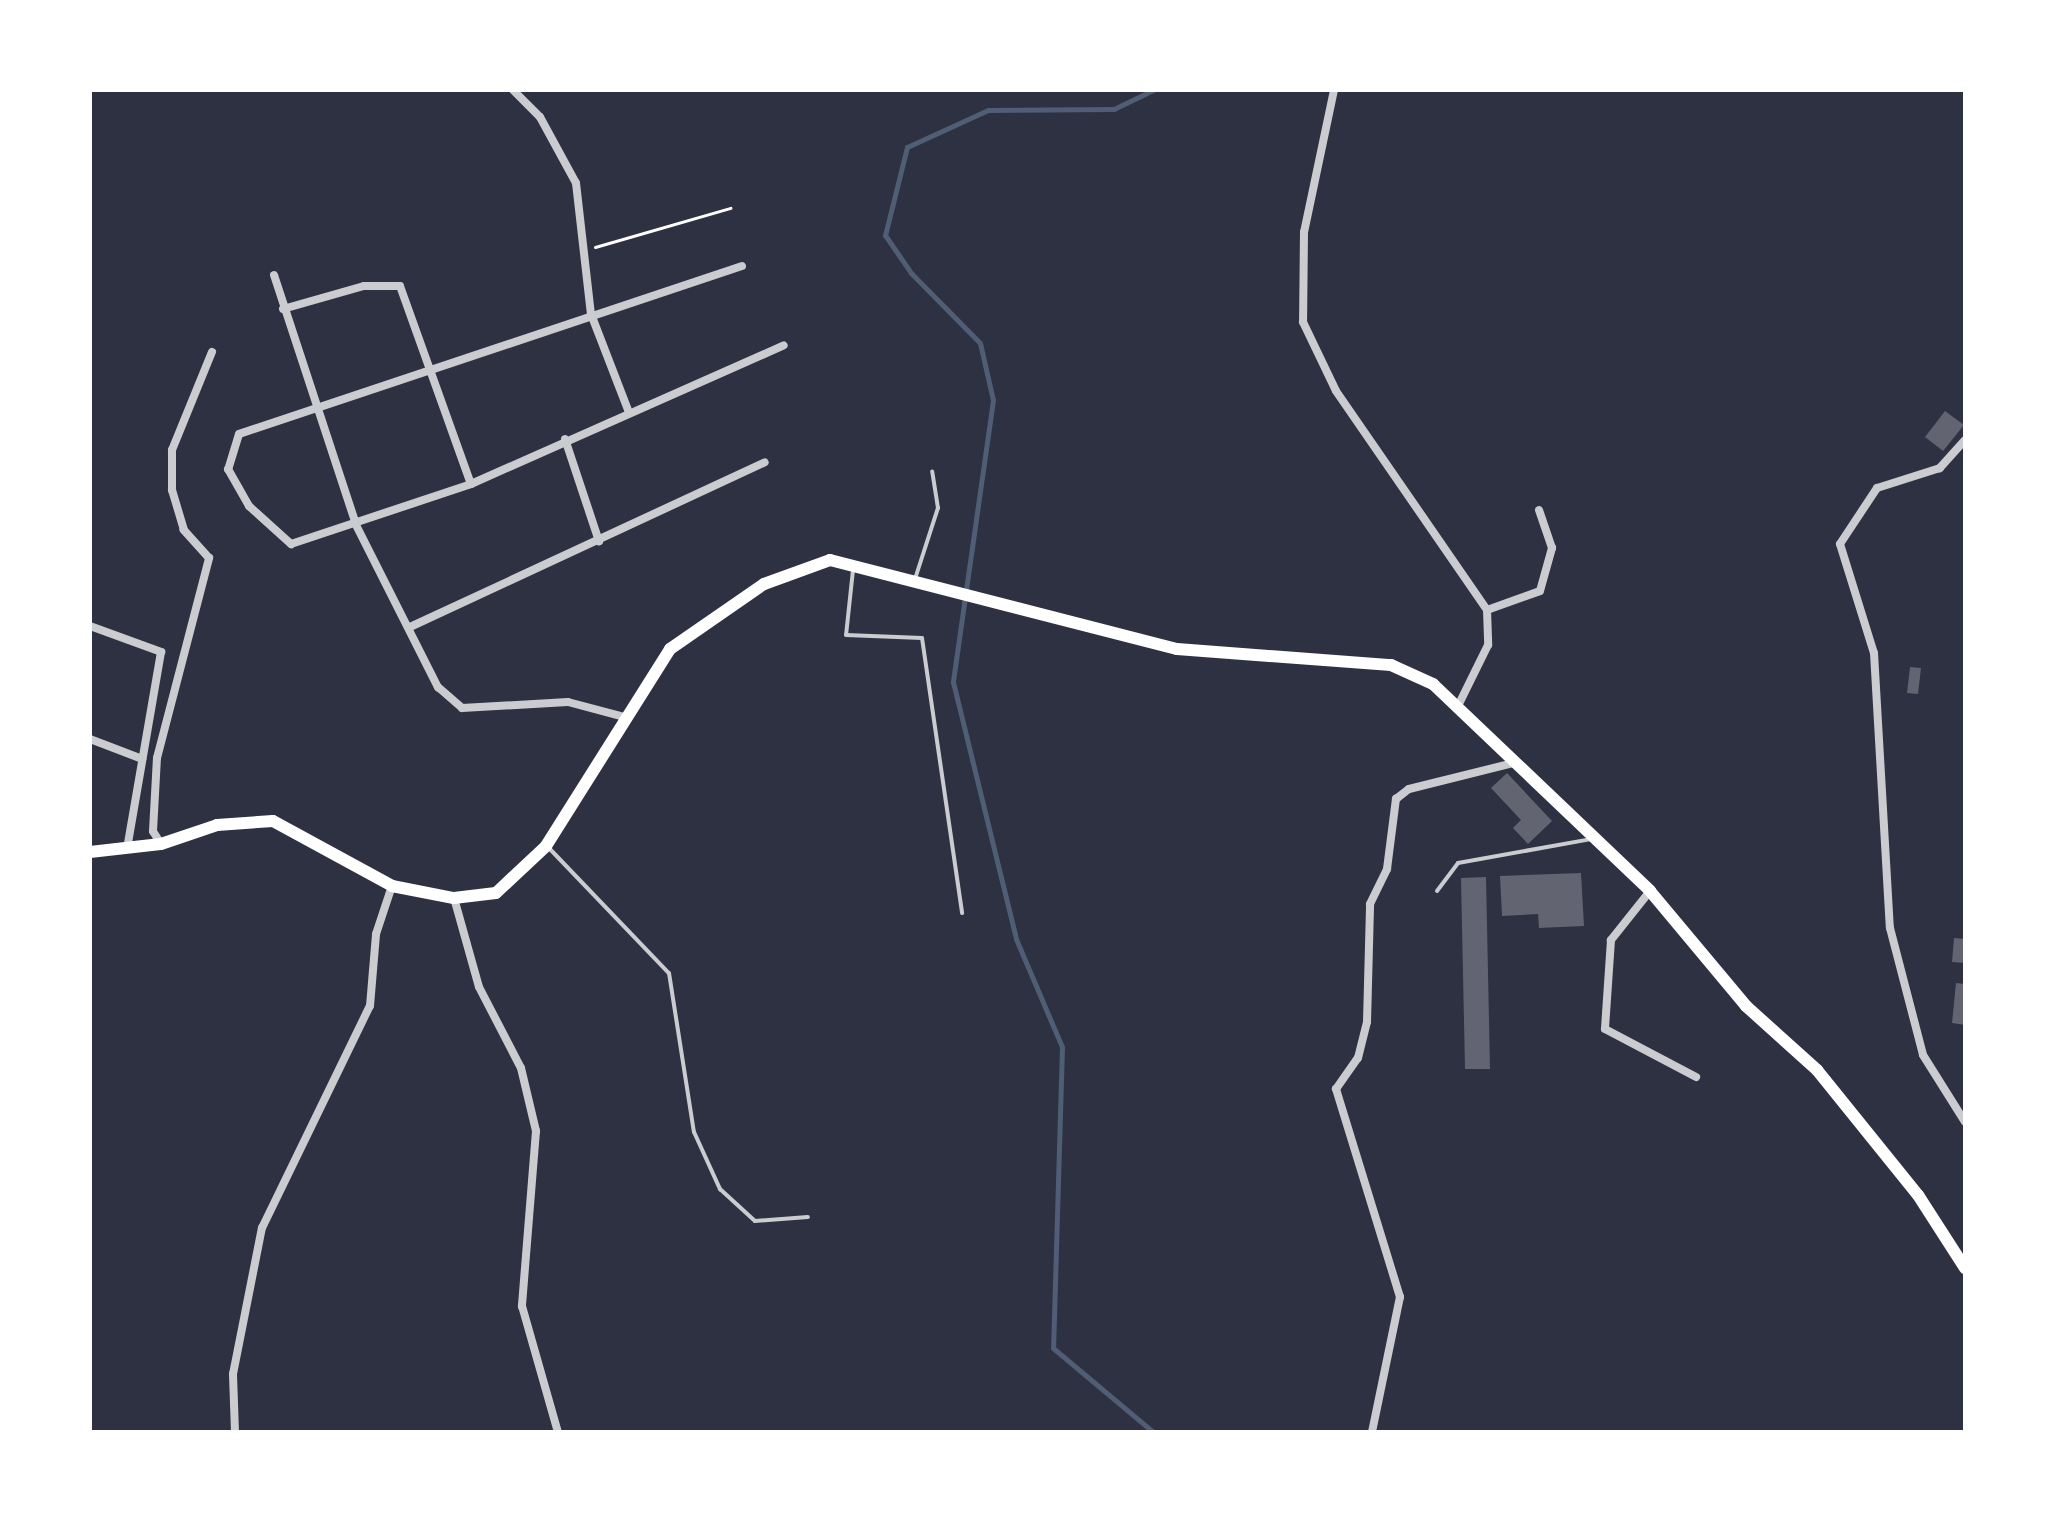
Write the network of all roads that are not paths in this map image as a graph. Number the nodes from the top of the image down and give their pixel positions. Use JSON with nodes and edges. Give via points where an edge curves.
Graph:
{"nodes":[{"id":1,"x":513,"y":90,"type":"edge"},
{"id":2,"x":1334,"y":90,"type":"edge"},
{"id":3,"x":742,"y":266,"type":"dead end"},
{"id":4,"x":274,"y":275,"type":"dead end"},
{"id":5,"x":283,"y":309,"type":"junction"},
{"id":6,"x":591,"y":314,"type":"junction"},
{"id":7,"x":784,"y":345,"type":"dead end"},
{"id":8,"x":212,"y":352,"type":"dead end"},
{"id":9,"x":427,"y":370,"type":"junction"},
{"id":10,"x":313,"y":408,"type":"junction"},
{"id":11,"x":628,"y":410,"type":"junction"},
{"id":12,"x":565,"y":439,"type":"junction"},
{"id":13,"x":1965,"y":440,"type":"edge"},
{"id":14,"x":765,"y":462,"type":"dead end"},
{"id":15,"x":932,"y":471,"type":"dead end"},
{"id":16,"x":471,"y":484,"type":"junction"},
{"id":17,"x":1539,"y":510,"type":"dead end"},
{"id":18,"x":356,"y":525,"type":"junction"},
{"id":19,"x":599,"y":541,"type":"junction"},
{"id":20,"x":853,"y":562,"type":"junction"},
{"id":21,"x":915,"y":579,"type":"junction"},
{"id":22,"x":1487,"y":610,"type":"junction"},
{"id":23,"x":90,"y":626,"type":"edge"},
{"id":24,"x":410,"y":627,"type":"junction"},
{"id":25,"x":1457,"y":708,"type":"junction"},
{"id":26,"x":621,"y":716,"type":"junction"},
{"id":27,"x":90,"y":739,"type":"edge"},
{"id":28,"x":142,"y":759,"type":"junction"},
{"id":29,"x":1513,"y":763,"type":"junction"},
{"id":30,"x":1593,"y":839,"type":"junction"},
{"id":31,"x":161,"y":844,"type":"junction"},
{"id":32,"x":546,"y":846,"type":"junction"},
{"id":33,"x":127,"y":850,"type":"junction"},
{"id":34,"x":90,"y":852,"type":"edge"},
{"id":35,"x":392,"y":886,"type":"junction"},
{"id":36,"x":1437,"y":891,"type":"dead end"},
{"id":37,"x":1650,"y":891,"type":"junction"},
{"id":38,"x":454,"y":898,"type":"junction"},
{"id":39,"x":962,"y":913,"type":"dead end"},
{"id":40,"x":1696,"y":1077,"type":"dead end"},
{"id":41,"x":1965,"y":1122,"type":"edge"},
{"id":42,"x":808,"y":1217,"type":"dead end"},
{"id":43,"x":1965,"y":1266,"type":"edge"},
{"id":44,"x":235,"y":1432,"type":"edge"},
{"id":45,"x":558,"y":1432,"type":"edge"},
{"id":46,"x":1372,"y":1432,"type":"edge"}],
"edges":[{"from":1,"to":6,"type":"street","via":[[540,117],[576,183]]},
{"from":2,"to":22,"type":"street","via":[[1304,232],[1303,322],[1336,391]]},
{"from":3,"to":6,"type":"street"},
{"from":4,"to":5,"type":"street"},
{"from":5,"to":9,"type":"street","via":[[364,286],[400,286]]},
{"from":5,"to":10,"type":"street"},
{"from":6,"to":9,"type":"street"},
{"from":6,"to":11,"type":"street"},
{"from":7,"to":11,"type":"street"},
{"from":8,"to":31,"type":"street","via":[[172,450],[172,490],[184,530],[209,558],[157,758],[153,831]]},
{"from":9,"to":10,"type":"street"},
{"from":9,"to":16,"type":"street"},
{"from":10,"to":18,"type":"street"},
{"from":10,"to":18,"type":"street","via":[[239,434],[228,469],[249,506],[291,544]]},
{"from":11,"to":12,"type":"street"},
{"from":12,"to":16,"type":"street"},
{"from":12,"to":19,"type":"street"},
{"from":13,"to":41,"type":"street","via":[[1940,468],[1877,488],[1840,544],[1874,653],[1890,928],[1923,1055]]},
{"from":14,"to":19,"type":"street"},
{"from":15,"to":21,"type":"lane","via":[[938,508]]},
{"from":16,"to":18,"type":"street"},
{"from":17,"to":22,"type":"street","via":[[1552,548],[1540,591]]},
{"from":18,"to":24,"type":"street","via":[[395,613]]},
{"from":19,"to":24,"type":"street"},
{"from":20,"to":21,"type":"main road"},
{"from":20,"to":26,"type":"main road","via":[[801,566],[699,623],[670,649]]},
{"from":20,"to":39,"type":"lane","via":[[846,635],[922,638]]},
{"from":21,"to":25,"type":"main road","via":[[1177,649],[1391,665],[1433,684]]},
{"from":22,"to":25,"type":"street","via":[[1488,645]]},
{"from":23,"to":28,"type":"street","via":[[161,652]]},
{"from":24,"to":26,"type":"street","via":[[438,687],[462,708],[568,702]]},
{"from":25,"to":29,"type":"main road"},
{"from":26,"to":32,"type":"main road"},
{"from":27,"to":28,"type":"street"},
{"from":28,"to":33,"type":"street"},
{"from":29,"to":30,"type":"main road"},
{"from":29,"to":46,"type":"street","via":[[1396,799],[1387,869],[1370,904],[1367,1022],[1358,1058],[1336,1089],[1400,1297],[1386,1336]]},
{"from":30,"to":36,"type":"lane","via":[[1458,863]]},
{"from":30,"to":37,"type":"main road"},
{"from":31,"to":33,"type":"main road"},
{"from":31,"to":35,"type":"main road","via":[[217,825],[273,821]]},
{"from":32,"to":38,"type":"main road","via":[[496,893]]},
{"from":32,"to":42,"type":"lane","via":[[669,973],[694,1132],[720,1189],[755,1221]]},
{"from":33,"to":34,"type":"main road"},
{"from":35,"to":38,"type":"main road"},
{"from":35,"to":44,"type":"street","via":[[376,934],[370,1006],[262,1228],[233,1374]]},
{"from":37,"to":40,"type":"street","via":[[1611,940],[1605,1029]]},
{"from":37,"to":43,"type":"main road","via":[[1746,1006],[1817,1070],[1918,1195]]},
{"from":38,"to":45,"type":"street","via":[[479,987],[521,1068],[536,1131],[522,1306]]}]}
